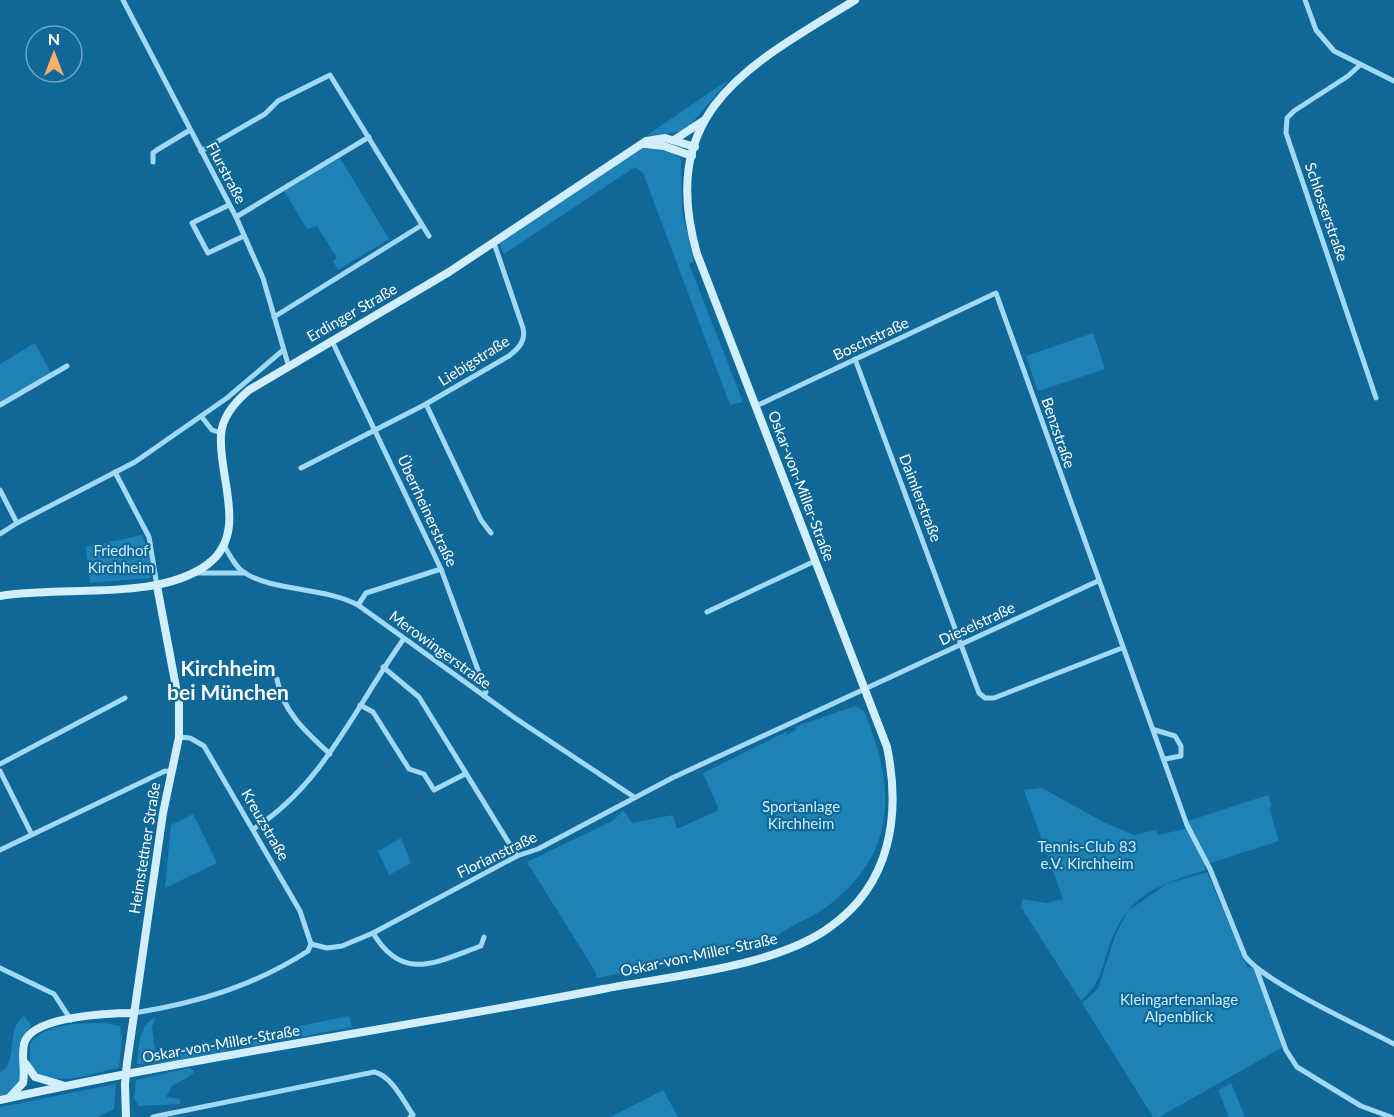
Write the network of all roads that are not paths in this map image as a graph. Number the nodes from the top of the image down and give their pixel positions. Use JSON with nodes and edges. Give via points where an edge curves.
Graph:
{"nodes":[{"id":1,"x":123,"y":0,"type":"edge"},
{"id":2,"x":855,"y":0,"type":"edge"},
{"id":3,"x":1305,"y":0,"type":"edge"},
{"id":4,"x":1359,"y":66,"type":"junction"},
{"id":5,"x":1394,"y":81,"type":"edge"},
{"id":6,"x":706,"y":118,"type":"junction"},
{"id":7,"x":190,"y":130,"type":"junction"},
{"id":8,"x":369,"y":137,"type":"junction"},
{"id":9,"x":674,"y":140,"type":"junction"},
{"id":10,"x":640,"y":145,"type":"junction"},
{"id":11,"x":695,"y":147,"type":"junction"},
{"id":12,"x":201,"y":151,"type":"junction"},
{"id":13,"x":692,"y":156,"type":"junction"},
{"id":14,"x":153,"y":162,"type":"dead end"},
{"id":15,"x":229,"y":204,"type":"junction"},
{"id":16,"x":236,"y":217,"type":"junction"},
{"id":17,"x":422,"y":225,"type":"junction"},
{"id":18,"x":244,"y":236,"type":"junction"},
{"id":19,"x":429,"y":236,"type":"dead end"},
{"id":20,"x":494,"y":243,"type":"junction"},
{"id":21,"x":996,"y":293,"type":"joint"},
{"id":22,"x":274,"y":317,"type":"junction"},
{"id":23,"x":332,"y":341,"type":"junction"},
{"id":24,"x":282,"y":351,"type":"junction"},
{"id":25,"x":855,"y":359,"type":"junction"},
{"id":26,"x":288,"y":364,"type":"junction"},
{"id":27,"x":67,"y":366,"type":"dead end"},
{"id":28,"x":1376,"y":398,"type":"dead end"},
{"id":29,"x":230,"y":401,"type":"junction"},
{"id":30,"x":426,"y":404,"type":"junction"},
{"id":31,"x":0,"y":405,"type":"edge"},
{"id":32,"x":756,"y":406,"type":"junction"},
{"id":33,"x":201,"y":416,"type":"junction"},
{"id":34,"x":375,"y":429,"type":"junction"},
{"id":35,"x":221,"y":433,"type":"junction"},
{"id":36,"x":301,"y":468,"type":"dead end"},
{"id":37,"x":116,"y":472,"type":"junction"},
{"id":38,"x":0,"y":490,"type":"edge"},
{"id":39,"x":17,"y":523,"type":"junction"},
{"id":40,"x":491,"y":533,"type":"dead end"},
{"id":41,"x":0,"y":534,"type":"edge"},
{"id":42,"x":225,"y":547,"type":"junction"},
{"id":43,"x":815,"y":561,"type":"junction"},
{"id":44,"x":441,"y":569,"type":"junction"},
{"id":45,"x":195,"y":573,"type":"junction"},
{"id":46,"x":245,"y":573,"type":"junction"},
{"id":47,"x":1098,"y":581,"type":"junction"},
{"id":48,"x":157,"y":586,"type":"junction"},
{"id":49,"x":0,"y":596,"type":"edge"},
{"id":50,"x":358,"y":605,"type":"junction"},
{"id":51,"x":707,"y":612,"type":"dead end"},
{"id":52,"x":403,"y":640,"type":"junction"},
{"id":53,"x":961,"y":645,"type":"junction"},
{"id":54,"x":1122,"y":648,"type":"junction"},
{"id":55,"x":383,"y":667,"type":"junction"},
{"id":56,"x":277,"y":679,"type":"dead end"},
{"id":57,"x":866,"y":687,"type":"junction"},
{"id":58,"x":484,"y":696,"type":"junction"},
{"id":59,"x":124,"y":698,"type":"dead end"},
{"id":60,"x":360,"y":705,"type":"junction"},
{"id":61,"x":1155,"y":730,"type":"junction"},
{"id":62,"x":179,"y":737,"type":"junction"},
{"id":63,"x":330,"y":754,"type":"junction"},
{"id":64,"x":1165,"y":759,"type":"junction"},
{"id":65,"x":0,"y":764,"type":"edge"},
{"id":66,"x":0,"y":771,"type":"edge"},
{"id":67,"x":172,"y":771,"type":"junction"},
{"id":68,"x":465,"y":774,"type":"junction"},
{"id":69,"x":634,"y":797,"type":"junction"},
{"id":70,"x":253,"y":829,"type":"junction"},
{"id":71,"x":31,"y":833,"type":"junction"},
{"id":72,"x":0,"y":850,"type":"edge"},
{"id":73,"x":517,"y":856,"type":"junction"},
{"id":74,"x":373,"y":933,"type":"junction"},
{"id":75,"x":484,"y":937,"type":"dead end"},
{"id":76,"x":311,"y":944,"type":"junction"},
{"id":77,"x":0,"y":968,"type":"edge"},
{"id":78,"x":1256,"y":968,"type":"junction"},
{"id":79,"x":61,"y":1006,"type":"junction"},
{"id":80,"x":134,"y":1013,"type":"junction"},
{"id":81,"x":71,"y":1020,"type":"junction"},
{"id":82,"x":58,"y":1022,"type":"junction"},
{"id":83,"x":1394,"y":1044,"type":"edge"},
{"id":84,"x":23,"y":1060,"type":"junction"},
{"id":85,"x":66,"y":1086,"type":"junction"},
{"id":86,"x":9,"y":1098,"type":"junction"},
{"id":87,"x":0,"y":1100,"type":"edge"},
{"id":88,"x":118,"y":1117,"type":"edge"},
{"id":89,"x":126,"y":1117,"type":"edge"},
{"id":90,"x":153,"y":1117,"type":"edge"},
{"id":91,"x":410,"y":1117,"type":"edge"},
{"id":92,"x":1391,"y":1117,"type":"edge"}],
"edges":[{"from":1,"to":7,"type":"street","name":"Flurstraße"},
{"from":2,"to":6,"type":"main road","via":[[733,82]]},
{"from":3,"to":4,"type":"street","via":[[1324,41]]},
{"from":4,"to":5,"type":"street"},
{"from":4,"to":28,"type":"street","name":"Schlosserstraße","via":[[1294,111],[1287,118],[1286,133]]},
{"from":6,"to":9,"type":"main road","name":"Erdinger Straße"},
{"from":6,"to":11,"type":"main road","name":"Oskar-von-Miller-Straße"},
{"from":7,"to":12,"type":"street","name":"Flurstraße"},
{"from":7,"to":14,"type":"street","via":[[153,153]]},
{"from":8,"to":12,"type":"street","via":[[330,75],[278,101],[265,114]]},
{"from":8,"to":16,"type":"street"},
{"from":8,"to":17,"type":"street"},
{"from":9,"to":10,"type":"main road","name":"Erdinger Straße","via":[[657,138]]},
{"from":9,"to":11,"type":"main road","name":"Erdinger Straße"},
{"from":10,"to":13,"type":"main road","via":[[664,146]]},
{"from":10,"to":20,"type":"main road","name":"Erdinger Straße"},
{"from":11,"to":13,"type":"main road","name":"Oskar-von-Miller-Straße"},
{"from":12,"to":15,"type":"street","name":"Flurstraße"},
{"from":13,"to":32,"type":"main road","name":"Oskar-von-Miller-Straße","via":[[687,198],[693,238]]},
{"from":15,"to":16,"type":"street","name":"Flurstraße"},
{"from":15,"to":18,"type":"street","via":[[192,223],[208,253]]},
{"from":16,"to":18,"type":"street","name":"Flurstraße"},
{"from":17,"to":19,"type":"street"},
{"from":17,"to":22,"type":"street"},
{"from":18,"to":22,"type":"street","name":"Flurstraße","via":[[263,278]]},
{"from":20,"to":23,"type":"main road","name":"Erdinger Straße"},
{"from":20,"to":30,"type":"street","name":"Liebigstraße","via":[[523,328],[520,346]]},
{"from":21,"to":25,"type":"street","name":"Boschstraße"},
{"from":21,"to":47,"type":"street","name":"Benzstraße"},
{"from":22,"to":24,"type":"street","name":"Flurstraße"},
{"from":23,"to":26,"type":"main road","name":"Erdinger Straße"},
{"from":23,"to":34,"type":"street","name":"Überrheinerstraße"},
{"from":24,"to":26,"type":"street","name":"Flurstraße"},
{"from":24,"to":29,"type":"street"},
{"from":25,"to":32,"type":"street","name":"Boschstraße"},
{"from":25,"to":53,"type":"street","name":"Daimlerstraße"},
{"from":26,"to":29,"type":"main road","name":"Erdinger Straße"},
{"from":27,"to":31,"type":"street"},
{"from":29,"to":33,"type":"street"},
{"from":29,"to":35,"type":"main road","name":"Erdinger Straße"},
{"from":30,"to":34,"type":"street","name":"Liebigstraße"},
{"from":30,"to":40,"type":"street","via":[[481,520]]},
{"from":32,"to":43,"type":"main road","name":"Oskar-von-Miller-Straße"},
{"from":33,"to":35,"type":"street","via":[[212,430]]},
{"from":33,"to":37,"type":"street"},
{"from":34,"to":36,"type":"street","name":"Liebigstraße"},
{"from":34,"to":44,"type":"street","name":"Überrheinerstraße"},
{"from":35,"to":42,"type":"main road","name":"Erdinger Straße","via":[[229,511]]},
{"from":37,"to":39,"type":"street"},
{"from":37,"to":48,"type":"street","via":[[149,537]]},
{"from":38,"to":39,"type":"street"},
{"from":39,"to":41,"type":"street"},
{"from":42,"to":45,"type":"main road"},
{"from":42,"to":46,"type":"street"},
{"from":43,"to":51,"type":"street"},
{"from":43,"to":57,"type":"main road","name":"Oskar-von-Miller-Straße"},
{"from":44,"to":50,"type":"street","via":[[366,593]]},
{"from":44,"to":58,"type":"street","name":"Überrheinerstraße","via":[[486,692]]},
{"from":45,"to":46,"type":"street"},
{"from":45,"to":48,"type":"main road"},
{"from":46,"to":50,"type":"street","name":"Merowingerstraße","via":[[264,581],[340,596]]},
{"from":47,"to":53,"type":"street","name":"Dieselstraße"},
{"from":47,"to":54,"type":"street","name":"Benzstraße"},
{"from":48,"to":49,"type":"main road","via":[[43,590]]},
{"from":48,"to":62,"type":"main road","name":"Heimstettner Straße","via":[[179,703]]},
{"from":50,"to":52,"type":"street","name":"Merowingerstraße"},
{"from":52,"to":55,"type":"street"},
{"from":52,"to":58,"type":"street","name":"Merowingerstraße"},
{"from":53,"to":54,"type":"street","name":"Daimlerstraße","via":[[979,693],[985,698],[994,698]]},
{"from":53,"to":57,"type":"street","name":"Dieselstraße"},
{"from":54,"to":61,"type":"street","name":"Benzstraße"},
{"from":55,"to":60,"type":"street"},
{"from":55,"to":68,"type":"street","via":[[419,697]]},
{"from":56,"to":63,"type":"street","via":[[301,728]]},
{"from":57,"to":69,"type":"street","name":"Florianstraße"},
{"from":57,"to":85,"type":"main road","name":"Oskar-von-Miller-Straße","via":[[891,768],[892,828],[881,864],[857,902],[832,926],[802,944],[747,961],[574,995]]},
{"from":58,"to":69,"type":"street","name":"Merowingerstraße"},
{"from":59,"to":65,"type":"street"},
{"from":60,"to":63,"type":"street"},
{"from":60,"to":68,"type":"street","via":[[373,712],[409,769],[424,774],[434,790]]},
{"from":61,"to":64,"type":"street","name":"Benzstraße"},
{"from":61,"to":64,"type":"street","via":[[1175,736],[1181,746],[1181,756]]},
{"from":62,"to":67,"type":"main road","name":"Heimstettner Straße"},
{"from":62,"to":70,"type":"street","name":"Kreuzstraße","via":[[204,746]]},
{"from":63,"to":70,"type":"street","via":[[272,817]]},
{"from":64,"to":78,"type":"street","name":"Benzstraße","via":[[1187,825],[1210,869],[1245,956]]},
{"from":66,"to":71,"type":"street"},
{"from":67,"to":71,"type":"street"},
{"from":67,"to":80,"type":"main road","name":"Heimstettner Straße"},
{"from":68,"to":73,"type":"street"},
{"from":69,"to":73,"type":"street","name":"Florianstraße","via":[[538,849]]},
{"from":70,"to":76,"type":"street","name":"Kreuzstraße","via":[[300,911]]},
{"from":71,"to":72,"type":"street"},
{"from":73,"to":74,"type":"street","name":"Florianstraße"},
{"from":74,"to":75,"type":"street","via":[[397,961],[417,965],[481,946]]},
{"from":74,"to":76,"type":"street","name":"Florianstraße","via":[[342,946]]},
{"from":76,"to":80,"type":"street","via":[[308,951],[233,990]]},
{"from":77,"to":79,"type":"street","via":[[45,988]]},
{"from":78,"to":83,"type":"street"},
{"from":78,"to":92,"type":"street","via":[[1286,1050],[1297,1067],[1361,1106]]},
{"from":79,"to":81,"type":"street"},
{"from":79,"to":82,"type":"street"},
{"from":80,"to":81,"type":"main road"},
{"from":80,"to":89,"type":"main road","name":"Heimstettner Straße","bridge":true,"via":[[125,1084]]},
{"from":81,"to":82,"type":"main road"},
{"from":82,"to":84,"type":"main road","via":[[41,1026],[30,1034]]},
{"from":84,"to":85,"type":"main road","via":[[35,1077]]},
{"from":84,"to":86,"type":"main road","via":[[23,1083]]},
{"from":85,"to":86,"type":"main road","name":"Oskar-von-Miller-Straße"},
{"from":86,"to":87,"type":"main road","name":"Oskar-von-Miller-Straße"},
{"from":88,"to":89,"type":"main road"},
{"from":90,"to":91,"type":"street","via":[[374,1072],[390,1082],[413,1115]]}]}
